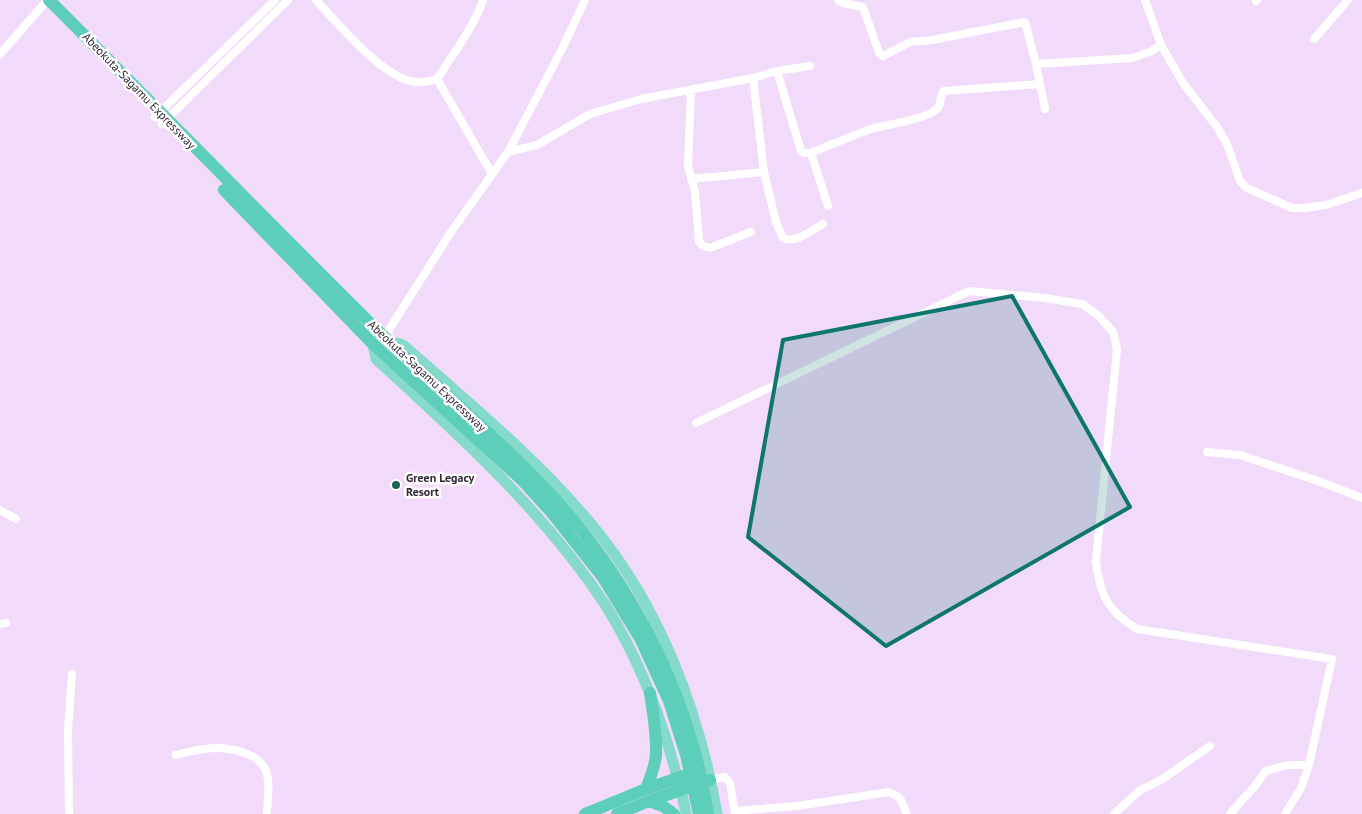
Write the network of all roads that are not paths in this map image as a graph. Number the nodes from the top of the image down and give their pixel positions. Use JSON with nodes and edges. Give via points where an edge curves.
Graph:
{"nodes":[{"id":1,"x":275,"y":0,"type":"edge"},
{"id":2,"x":288,"y":0,"type":"edge"},
{"id":3,"x":316,"y":0,"type":"edge"},
{"id":4,"x":483,"y":0,"type":"edge"},
{"id":5,"x":585,"y":0,"type":"edge"},
{"id":6,"x":838,"y":0,"type":"edge"},
{"id":7,"x":1145,"y":0,"type":"edge"},
{"id":8,"x":1348,"y":0,"type":"edge"},
{"id":9,"x":44,"y":1,"type":"edge"},
{"id":10,"x":1314,"y":39,"type":"dead end"},
{"id":11,"x":1161,"y":45,"type":"junction"},
{"id":12,"x":0,"y":54,"type":"edge"},
{"id":13,"x":1036,"y":64,"type":"junction"},
{"id":14,"x":810,"y":66,"type":"dead end"},
{"id":15,"x":777,"y":71,"type":"junction"},
{"id":16,"x":753,"y":78,"type":"junction"},
{"id":17,"x":437,"y":79,"type":"junction"},
{"id":18,"x":1040,"y":84,"type":"junction"},
{"id":19,"x":691,"y":91,"type":"junction"},
{"id":20,"x":1045,"y":109,"type":"dead end"},
{"id":21,"x":160,"y":118,"type":"junction"},
{"id":22,"x":508,"y":152,"type":"junction"},
{"id":23,"x":811,"y":152,"type":"junction"},
{"id":24,"x":764,"y":172,"type":"junction"},
{"id":25,"x":492,"y":174,"type":"junction"},
{"id":26,"x":691,"y":179,"type":"junction"},
{"id":27,"x":1362,"y":193,"type":"edge"},
{"id":28,"x":828,"y":206,"type":"dead end"},
{"id":29,"x":823,"y":224,"type":"dead end"},
{"id":30,"x":751,"y":232,"type":"dead end"},
{"id":31,"x":386,"y":340,"type":"junction"},
{"id":32,"x":373,"y":344,"type":"junction"},
{"id":33,"x":696,"y":422,"type":"dead end"},
{"id":34,"x":1207,"y":452,"type":"dead end"},
{"id":35,"x":1362,"y":498,"type":"edge"},
{"id":36,"x":0,"y":510,"type":"edge"},
{"id":37,"x":16,"y":519,"type":"dead end"},
{"id":38,"x":645,"y":638,"type":"junction"},
{"id":39,"x":72,"y":674,"type":"dead end"},
{"id":40,"x":650,"y":693,"type":"junction"},
{"id":41,"x":1210,"y":746,"type":"dead end"},
{"id":42,"x":176,"y":754,"type":"dead end"},
{"id":43,"x":1309,"y":765,"type":"junction"},
{"id":44,"x":709,"y":774,"type":"junction"},
{"id":45,"x":679,"y":784,"type":"junction"},
{"id":46,"x":647,"y":795,"type":"junction"},
{"id":47,"x":735,"y":812,"type":"edge"},
{"id":48,"x":69,"y":814,"type":"edge"},
{"id":49,"x":267,"y":814,"type":"edge"},
{"id":50,"x":585,"y":814,"type":"edge"},
{"id":51,"x":617,"y":814,"type":"edge"},
{"id":52,"x":674,"y":814,"type":"edge"},
{"id":53,"x":686,"y":814,"type":"edge"},
{"id":54,"x":699,"y":814,"type":"edge"},
{"id":55,"x":708,"y":814,"type":"edge"},
{"id":56,"x":717,"y":814,"type":"edge"},
{"id":57,"x":907,"y":814,"type":"edge"},
{"id":58,"x":1114,"y":814,"type":"edge"},
{"id":59,"x":1230,"y":814,"type":"edge"},
{"id":60,"x":1285,"y":814,"type":"edge"}],
"edges":[{"from":1,"to":21,"type":"street"},
{"from":2,"to":21,"type":"street"},
{"from":3,"to":17,"type":"street","via":[[384,67],[410,80]]},
{"from":4,"to":17,"type":"street"},
{"from":5,"to":22,"type":"street"},
{"from":6,"to":13,"type":"street","via":[[863,7],[882,56],[910,42],[1025,22]]},
{"from":7,"to":11,"type":"street"},
{"from":8,"to":10,"type":"street"},
{"from":9,"to":12,"type":"street"},
{"from":9,"to":21,"type":"highway","name":"Abeokuta-Sagamu Expressway"},
{"from":11,"to":13,"type":"street","via":[[1132,58]]},
{"from":11,"to":27,"type":"street","via":[[1183,83],[1217,127],[1227,144],[1240,181],[1247,188],[1292,208],[1326,204]]},
{"from":13,"to":18,"type":"street"},
{"from":14,"to":15,"type":"street"},
{"from":15,"to":16,"type":"street"},
{"from":15,"to":23,"type":"street","via":[[801,151]]},
{"from":16,"to":19,"type":"street"},
{"from":16,"to":24,"type":"street"},
{"from":17,"to":25,"type":"street"},
{"from":18,"to":20,"type":"street"},
{"from":18,"to":23,"type":"street","via":[[944,91],[937,109]]},
{"from":19,"to":22,"type":"street","via":[[641,99],[590,114],[537,145]]},
{"from":19,"to":26,"type":"street","via":[[688,166]]},
{"from":21,"to":31,"type":"highway","name":"Abeokuta-Sagamu Expressway"},
{"from":21,"to":32,"type":"highway","name":"Abeokuta-Sagamu Expressway"},
{"from":22,"to":25,"type":"street"},
{"from":23,"to":28,"type":"street"},
{"from":24,"to":26,"type":"street"},
{"from":24,"to":29,"type":"street","via":[[783,238],[794,240]]},
{"from":25,"to":31,"type":"street","via":[[392,324]]},
{"from":26,"to":30,"type":"street","via":[[699,241],[703,246],[710,248]]},
{"from":31,"to":38,"type":"highway","name":"Abeokuta-Sagamu Expressway","via":[[531,473],[562,507],[610,568],[630,600]]},
{"from":31,"to":44,"type":"main road","via":[[403,344],[507,436],[544,471],[593,526],[625,570],[660,631],[682,681]]},
{"from":32,"to":38,"type":"highway","name":"Abeokuta-Sagamu Expressway","via":[[522,480],[602,576]]},
{"from":32,"to":40,"type":"main road","via":[[376,359],[516,491],[567,552],[606,607]]},
{"from":33,"to":43,"type":"street","via":[[969,291],[1082,304],[1098,315],[1113,332],[1117,349],[1096,561],[1099,584],[1106,601],[1120,618],[1137,629],[1332,659]]},
{"from":34,"to":35,"type":"street","via":[[1240,455]]},
{"from":36,"to":37,"type":"street"},
{"from":38,"to":54,"type":"highway","name":"Abeokuta-Sagamu Expressway","via":[[679,731]]},
{"from":38,"to":55,"type":"highway","name":"Abeokuta-Sagamu Expressway","via":[[671,684],[687,728]]},
{"from":39,"to":48,"type":"street","via":[[68,730]]},
{"from":40,"to":45,"type":"main road"},
{"from":40,"to":46,"type":"highway","via":[[656,756]]},
{"from":41,"to":58,"type":"street","via":[[1140,791]]},
{"from":42,"to":49,"type":"street","via":[[229,749],[259,761],[268,781]]},
{"from":43,"to":59,"type":"street","via":[[1288,765],[1266,771]]},
{"from":43,"to":60,"type":"street","via":[[1301,788]]},
{"from":44,"to":45,"type":"highway"},
{"from":44,"to":47,"type":"street","via":[[725,777],[730,783]]},
{"from":44,"to":56,"type":"main road"},
{"from":45,"to":46,"type":"highway"},
{"from":45,"to":53,"type":"main road"},
{"from":46,"to":50,"type":"highway"},
{"from":46,"to":51,"type":"highway"},
{"from":46,"to":52,"type":"highway"},
{"from":47,"to":57,"type":"street","via":[[889,792],[900,798]]}]}
